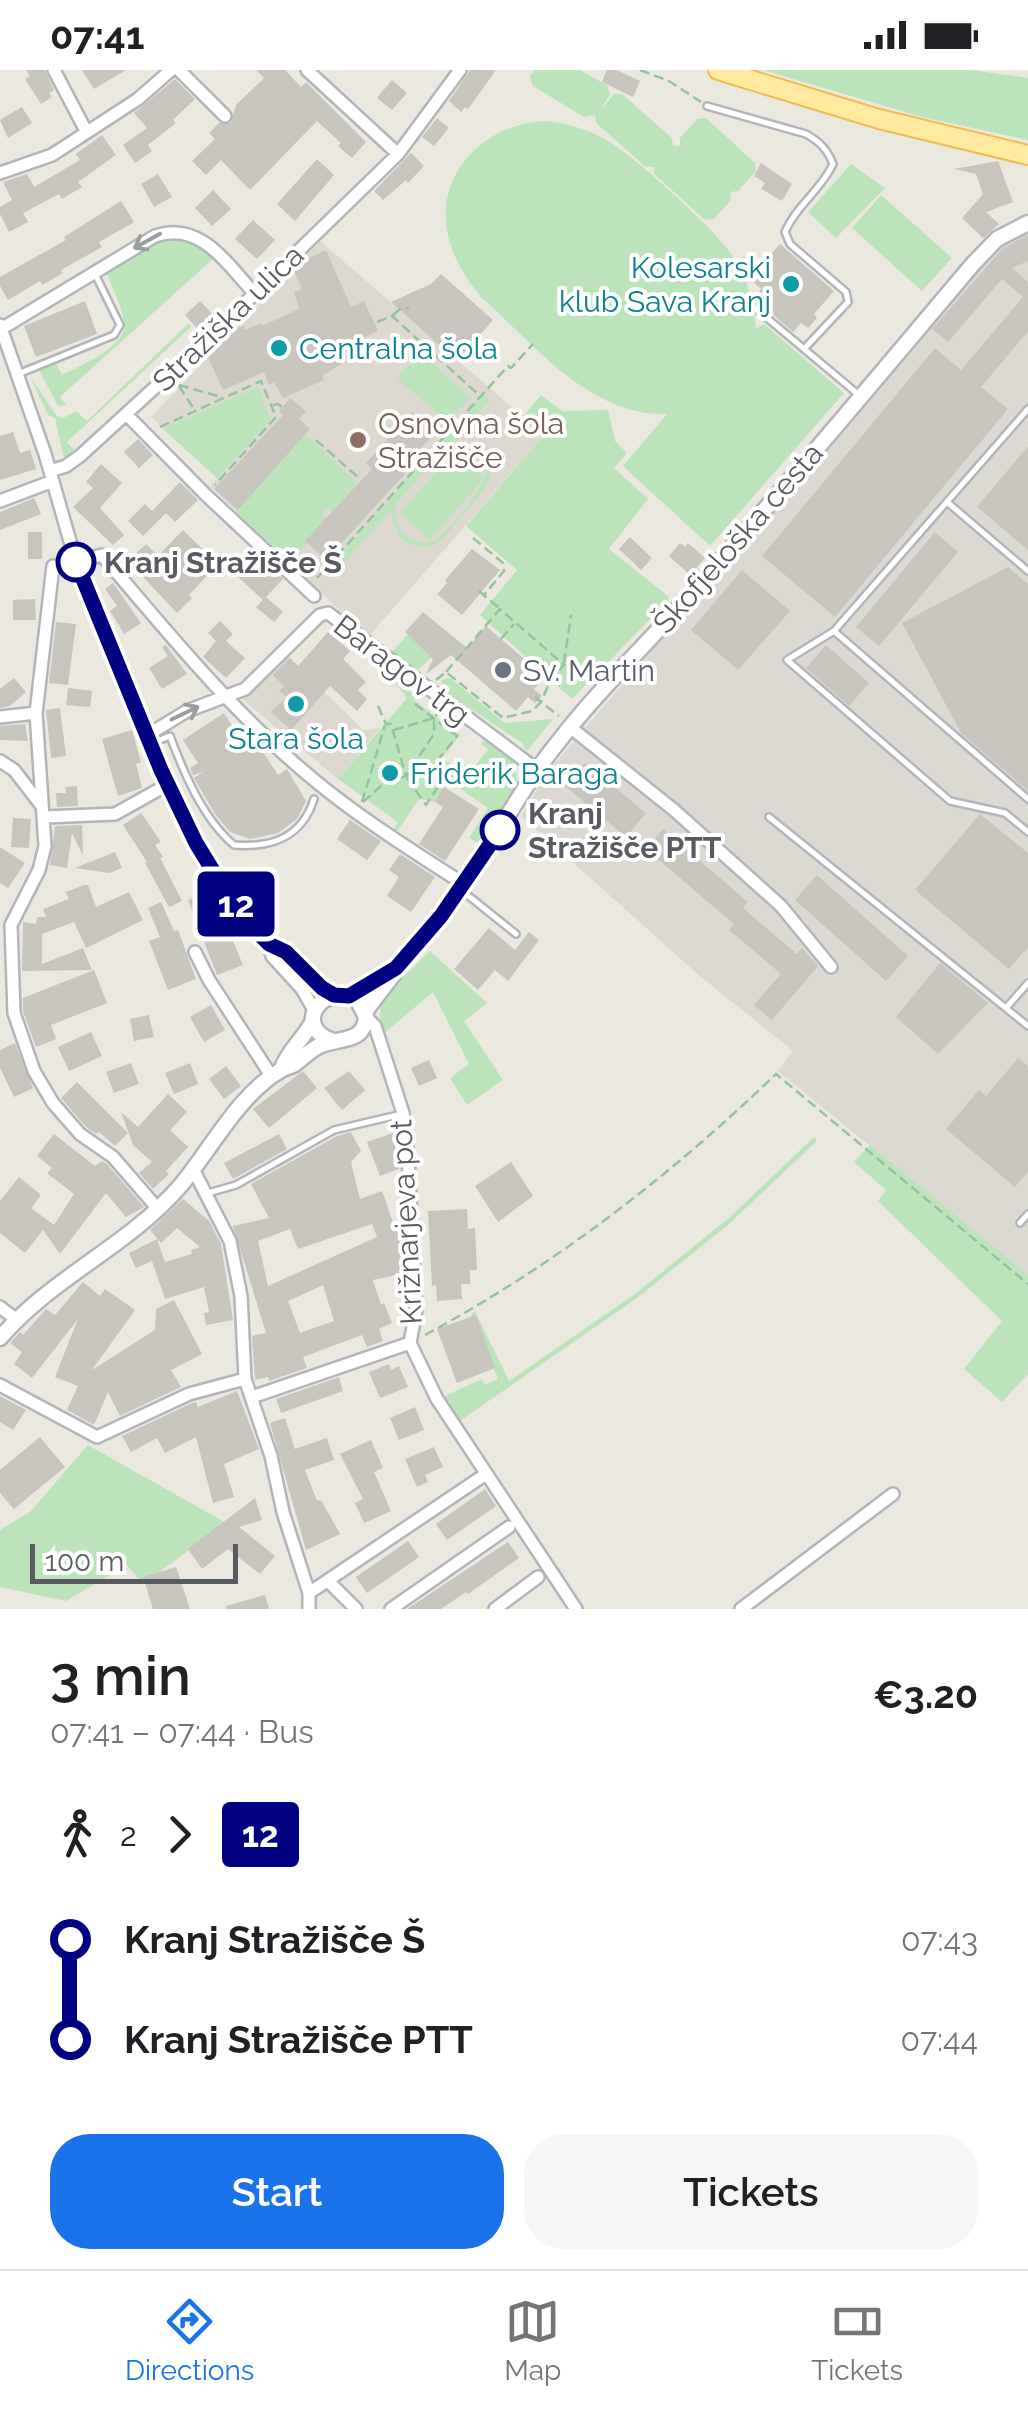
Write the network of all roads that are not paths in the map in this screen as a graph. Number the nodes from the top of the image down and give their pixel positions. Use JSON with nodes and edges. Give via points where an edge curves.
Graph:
{"nodes":[{"id":1,"x":54,"y":70,"type":"edge"},
{"id":2,"x":180,"y":70,"type":"edge"},
{"id":3,"x":307,"y":70,"type":"edge"},
{"id":4,"x":460,"y":70,"type":"edge"},
{"id":5,"x":718,"y":70,"type":"edge"},
{"id":6,"x":167,"y":71,"type":"edge"},
{"id":7,"x":707,"y":106,"type":"road end"},
{"id":8,"x":225,"y":116,"type":"dead end"},
{"id":9,"x":86,"y":131,"type":"junction"},
{"id":10,"x":398,"y":154,"type":"junction"},
{"id":11,"x":1028,"y":155,"type":"edge"},
{"id":12,"x":0,"y":172,"type":"edge"},
{"id":13,"x":1028,"y":223,"type":"edge"},
{"id":14,"x":94,"y":274,"type":"junction"},
{"id":15,"x":255,"y":294,"type":"junction"},
{"id":16,"x":755,"y":308,"type":"dead end"},
{"id":17,"x":1,"y":327,"type":"edge"},
{"id":18,"x":804,"y":350,"type":"junction"},
{"id":19,"x":6,"y":357,"type":"edge"},
{"id":20,"x":18,"y":374,"type":"junction"},
{"id":21,"x":861,"y":396,"type":"junction"},
{"id":22,"x":1028,"y":409,"type":"edge"},
{"id":23,"x":127,"y":414,"type":"junction"},
{"id":24,"x":52,"y":476,"type":"junction"},
{"id":25,"x":0,"y":501,"type":"edge"},
{"id":26,"x":947,"y":502,"type":"junction"},
{"id":27,"x":76,"y":562,"type":"junction"},
{"id":28,"x":52,"y":566,"type":"dead end"},
{"id":29,"x":1028,"y":571,"type":"edge"},
{"id":30,"x":313,"y":590,"type":"road end"},
{"id":31,"x":834,"y":631,"type":"junction"},
{"id":32,"x":226,"y":697,"type":"junction"},
{"id":33,"x":36,"y":713,"type":"junction"},
{"id":34,"x":0,"y":718,"type":"edge"},
{"id":35,"x":565,"y":722,"type":"junction"},
{"id":36,"x":148,"y":740,"type":"junction"},
{"id":37,"x":0,"y":761,"type":"edge"},
{"id":38,"x":536,"y":769,"type":"junction"},
{"id":39,"x":167,"y":784,"type":"junction"},
{"id":40,"x":314,"y":799,"type":"dead end"},
{"id":41,"x":1028,"y":799,"type":"edge"},
{"id":42,"x":44,"y":812,"type":"junction"},
{"id":43,"x":769,"y":817,"type":"dead end"},
{"id":44,"x":1028,"y":832,"type":"edge"},
{"id":45,"x":462,"y":886,"type":"junction"},
{"id":46,"x":516,"y":934,"type":"dead end"},
{"id":47,"x":269,"y":944,"type":"junction"},
{"id":48,"x":5,"y":949,"type":"edge"},
{"id":49,"x":195,"y":952,"type":"dead end"},
{"id":50,"x":396,"y":968,"type":"junction"},
{"id":51,"x":831,"y":968,"type":"dead end"},
{"id":52,"x":1028,"y":983,"type":"edge"},
{"id":53,"x":341,"y":995,"type":"junction"},
{"id":54,"x":1006,"y":1008,"type":"junction"},
{"id":55,"x":365,"y":1014,"type":"junction"},
{"id":56,"x":313,"y":1016,"type":"junction"},
{"id":57,"x":1028,"y":1026,"type":"edge"},
{"id":58,"x":333,"y":1041,"type":"junction"},
{"id":59,"x":277,"y":1072,"type":"junction"},
{"id":60,"x":403,"y":1114,"type":"junction"},
{"id":61,"x":193,"y":1169,"type":"junction"},
{"id":62,"x":208,"y":1194,"type":"junction"},
{"id":63,"x":158,"y":1208,"type":"junction"},
{"id":64,"x":1028,"y":1214,"type":"edge"},
{"id":65,"x":1020,"y":1223,"type":"dead end"},
{"id":66,"x":0,"y":1307,"type":"edge"},
{"id":67,"x":18,"y":1320,"type":"junction"},
{"id":68,"x":0,"y":1338,"type":"edge"},
{"id":69,"x":410,"y":1343,"type":"junction"},
{"id":70,"x":245,"y":1379,"type":"junction"},
{"id":71,"x":0,"y":1385,"type":"edge"},
{"id":72,"x":252,"y":1397,"type":"junction"},
{"id":73,"x":486,"y":1474,"type":"junction"},
{"id":74,"x":893,"y":1494,"type":"dead end"},
{"id":75,"x":510,"y":1528,"type":"dead end"},
{"id":76,"x":538,"y":1576,"type":"dead end"},
{"id":77,"x":328,"y":1580,"type":"junction"},
{"id":78,"x":310,"y":1593,"type":"junction"},
{"id":79,"x":310,"y":1609,"type":"edge"},
{"id":80,"x":356,"y":1609,"type":"edge"},
{"id":81,"x":391,"y":1609,"type":"edge"},
{"id":82,"x":495,"y":1609,"type":"edge"},
{"id":83,"x":576,"y":1609,"type":"edge"},
{"id":84,"x":741,"y":1609,"type":"edge"}],
"edges":[{"from":1,"to":9,"type":"street"},
{"from":2,"to":8,"type":"street"},
{"from":3,"to":10,"type":"street"},
{"from":4,"to":10,"type":"street","name":"Stražiška ulica"},
{"from":5,"to":11,"type":"main road"},
{"from":6,"to":9,"type":"street","via":[[138,99]]},
{"from":7,"to":18,"type":"lane","via":[[806,134],[820,142],[833,164],[785,232],[790,244],[846,292],[848,302]]},
{"from":9,"to":12,"type":"street","via":[[52,155]]},
{"from":10,"to":15,"type":"street","name":"Stražiška ulica"},
{"from":13,"to":21,"type":"street","name":"Škofjeloška cesta","via":[[997,239]]},
{"from":15,"to":14,"type":"street","one_way":true,"via":[[192,233],[172,230]]},
{"from":14,"to":17,"type":"street"},
{"from":14,"to":20,"type":"lane","via":[[120,326],[114,335]]},
{"from":15,"to":23,"type":"street","name":"Stražiška ulica","via":[[174,380]]},
{"from":16,"to":18,"type":"lane"},
{"from":17,"to":19,"type":"street"},
{"from":18,"to":21,"type":"lane"},
{"from":19,"to":20,"type":"street"},
{"from":20,"to":24,"type":"street"},
{"from":21,"to":35,"type":"street","name":"Škofjeloška cesta","via":[[693,592]]},
{"from":22,"to":26,"type":"lane"},
{"from":23,"to":24,"type":"street","name":"Stražiška ulica"},
{"from":23,"to":30,"type":"street","via":[[206,496]]},
{"from":24,"to":25,"type":"street","name":"Stražiška ulica"},
{"from":24,"to":27,"type":"street"},
{"from":26,"to":29,"type":"lane"},
{"from":26,"to":31,"type":"lane"},
{"from":27,"to":32,"type":"street","via":[[102,555]]},
{"from":27,"to":36,"type":"street"},
{"from":28,"to":33,"type":"street"},
{"from":31,"to":41,"type":"lane"},
{"from":31,"to":44,"type":"lane","via":[[787,660],[950,801],[1005,812]]},
{"from":36,"to":32,"type":"street","name":"Baragov trg","one_way":true,"via":[[187,710]]},
{"from":32,"to":38,"type":"street","name":"Baragov trg","via":[[245,689],[328,613]]},
{"from":32,"to":45,"type":"street","via":[[327,790],[359,806]]},
{"from":33,"to":34,"type":"street"},
{"from":33,"to":42,"type":"street"},
{"from":35,"to":38,"type":"street","name":"Škofjeloška cesta"},
{"from":35,"to":51,"type":"street","via":[[781,906]]},
{"from":36,"to":39,"type":"street"},
{"from":36,"to":40,"type":"lane","via":[[170,736],[184,772],[234,845],[277,842],[307,821]]},
{"from":37,"to":42,"type":"street"},
{"from":38,"to":45,"type":"street","name":"Škofjeloška cesta"},
{"from":39,"to":42,"type":"street","via":[[115,814]]},
{"from":39,"to":47,"type":"street","via":[[215,875]]},
{"from":42,"to":48,"type":"street","via":[[39,870]]},
{"from":43,"to":54,"type":"lane"},
{"from":45,"to":46,"type":"lane"},
{"from":45,"to":50,"type":"street","name":"Škofjeloška cesta"},
{"from":47,"to":53,"type":"street"},
{"from":47,"to":56,"type":"street","via":[[302,988]]},
{"from":48,"to":63,"type":"street","via":[[14,1013],[53,1104],[113,1156]]},
{"from":49,"to":59,"type":"street","via":[[208,980]]},
{"from":50,"to":53,"type":"street","name":"Škofjeloška cesta"},
{"from":50,"to":55,"type":"street","name":"Škofjeloška cesta"},
{"from":52,"to":54,"type":"lane"},
{"from":53,"to":55,"type":"street","via":[[357,999]]},
{"from":53,"to":56,"type":"street","via":[[318,1004]]},
{"from":54,"to":57,"type":"lane"},
{"from":55,"to":58,"type":"street","via":[[360,1033]]},
{"from":55,"to":60,"type":"street","name":"Križnarjeva pot","via":[[375,1026]]},
{"from":56,"to":58,"type":"street","via":[[322,1037]]},
{"from":56,"to":59,"type":"street"},
{"from":58,"to":59,"type":"street"},
{"from":59,"to":61,"type":"street","via":[[231,1117]]},
{"from":60,"to":62,"type":"lane","via":[[334,1130]]},
{"from":60,"to":69,"type":"street","name":"Križnarjeva pot","via":[[416,1310]]},
{"from":61,"to":62,"type":"street"},
{"from":61,"to":63,"type":"street"},
{"from":62,"to":70,"type":"street","via":[[230,1241]]},
{"from":63,"to":67,"type":"street"},
{"from":64,"to":65,"type":"lane"},
{"from":66,"to":67,"type":"street"},
{"from":67,"to":68,"type":"street"},
{"from":69,"to":72,"type":"street"},
{"from":69,"to":73,"type":"street","name":"Križnarjeva pot"},
{"from":70,"to":71,"type":"street","via":[[189,1394],[97,1437]]},
{"from":70,"to":72,"type":"street"},
{"from":72,"to":78,"type":"street"},
{"from":73,"to":77,"type":"street"},
{"from":73,"to":83,"type":"street","name":"Križnarjeva pot"},
{"from":74,"to":84,"type":"street"},
{"from":75,"to":81,"type":"street"},
{"from":76,"to":82,"type":"street"},
{"from":77,"to":78,"type":"street"},
{"from":77,"to":80,"type":"street"},
{"from":78,"to":79,"type":"street"}]}
